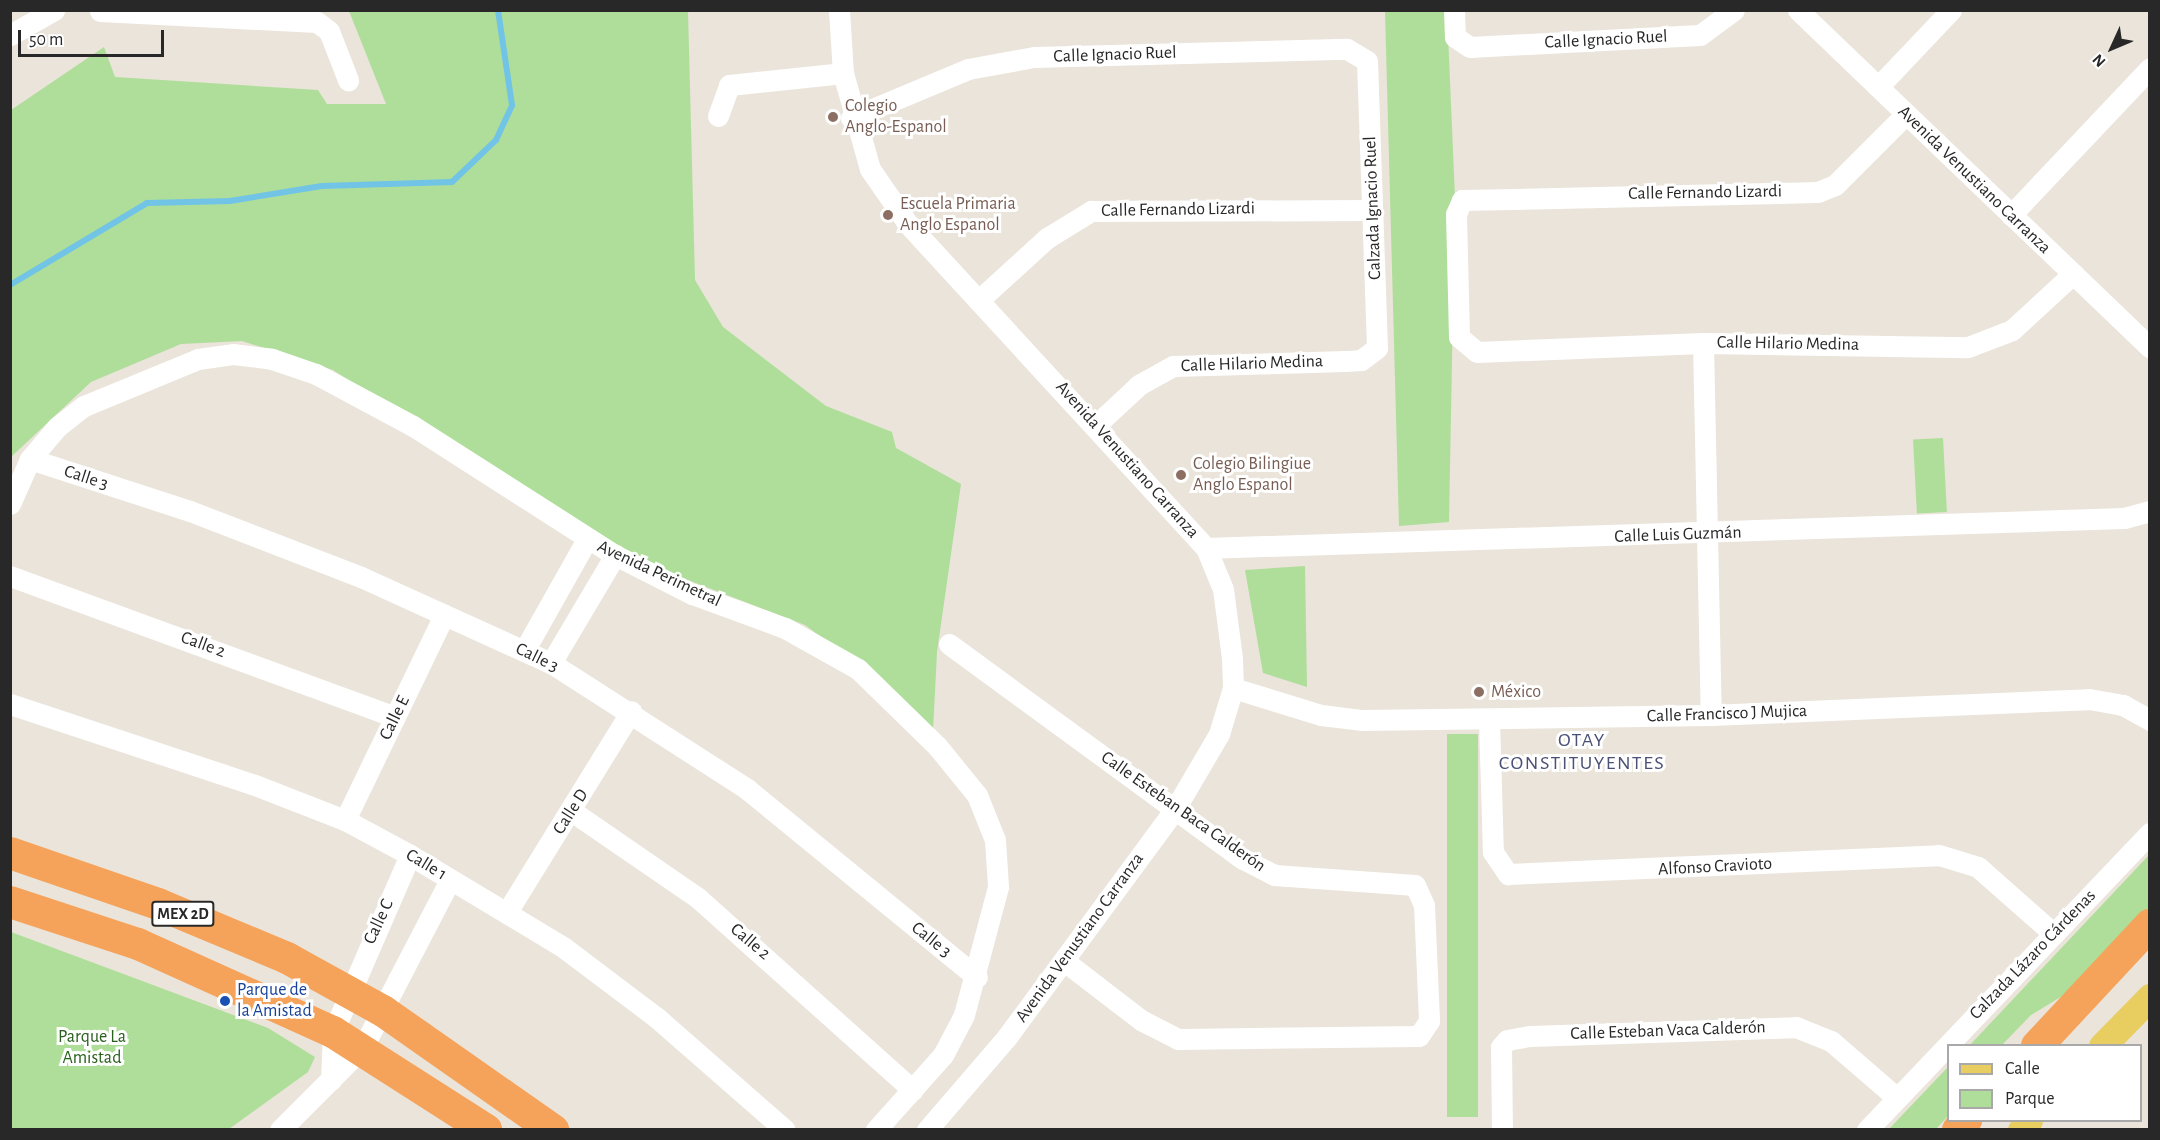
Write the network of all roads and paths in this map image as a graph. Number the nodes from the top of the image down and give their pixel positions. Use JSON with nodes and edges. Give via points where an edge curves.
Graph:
{"nodes":[{"id":1,"x":54,"y":10,"type":"edge"},
{"id":2,"x":839,"y":10,"type":"edge"},
{"id":3,"x":1454,"y":10,"type":"edge"},
{"id":4,"x":1734,"y":10,"type":"edge"},
{"id":5,"x":1798,"y":10,"type":"edge"},
{"id":6,"x":1951,"y":10,"type":"edge"},
{"id":7,"x":100,"y":11,"type":"edge"},
{"id":8,"x":297,"y":15,"type":"edge"},
{"id":9,"x":12,"y":31,"type":"edge"},
{"id":10,"x":2150,"y":68,"type":"edge"},
{"id":11,"x":843,"y":73,"type":"junction"},
{"id":12,"x":348,"y":80,"type":"dead end"},
{"id":13,"x":1369,"y":80,"type":"joint"},
{"id":14,"x":1878,"y":87,"type":"junction"},
{"id":15,"x":1905,"y":115,"type":"junction"},
{"id":16,"x":718,"y":116,"type":"dead end"},
{"id":17,"x":852,"y":118,"type":"junction"},
{"id":18,"x":1372,"y":210,"type":"junction"},
{"id":19,"x":2011,"y":214,"type":"junction"},
{"id":20,"x":2073,"y":274,"type":"junction"},
{"id":21,"x":979,"y":300,"type":"junction"},
{"id":22,"x":1380,"y":335,"type":"joint"},
{"id":23,"x":2147,"y":341,"type":"edge"},
{"id":24,"x":1703,"y":343,"type":"junction"},
{"id":25,"x":1477,"y":352,"type":"joint"},
{"id":26,"x":1096,"y":425,"type":"junction"},
{"id":27,"x":30,"y":459,"type":"junction"},
{"id":28,"x":10,"y":504,"type":"edge"},
{"id":29,"x":2150,"y":511,"type":"edge"},
{"id":30,"x":1710,"y":534,"type":"junction"},
{"id":31,"x":586,"y":538,"type":"junction"},
{"id":32,"x":1206,"y":548,"type":"junction"},
{"id":33,"x":615,"y":555,"type":"junction"},
{"id":34,"x":10,"y":576,"type":"edge"},
{"id":35,"x":444,"y":615,"type":"junction"},
{"id":36,"x":949,"y":644,"type":"dead end"},
{"id":37,"x":524,"y":651,"type":"junction"},
{"id":38,"x":551,"y":663,"type":"junction"},
{"id":39,"x":1233,"y":688,"type":"junction"},
{"id":40,"x":10,"y":704,"type":"edge"},
{"id":41,"x":631,"y":711,"type":"junction"},
{"id":42,"x":1712,"y":715,"type":"junction"},
{"id":43,"x":395,"y":717,"type":"junction"},
{"id":44,"x":1489,"y":720,"type":"junction"},
{"id":45,"x":2150,"y":720,"type":"edge"},
{"id":46,"x":1175,"y":809,"type":"junction"},
{"id":47,"x":573,"y":812,"type":"junction"},
{"id":48,"x":345,"y":820,"type":"junction"},
{"id":49,"x":2150,"y":833,"type":"edge"},
{"id":50,"x":10,"y":852,"type":"edge"},
{"id":51,"x":410,"y":855,"type":"junction"},
{"id":52,"x":450,"y":880,"type":"junction"},
{"id":53,"x":10,"y":902,"type":"edge"},
{"id":54,"x":507,"y":912,"type":"junction"},
{"id":55,"x":2150,"y":925,"type":"edge"},
{"id":56,"x":2054,"y":934,"type":"junction"},
{"id":57,"x":1064,"y":961,"type":"junction"},
{"id":58,"x":977,"y":977,"type":"junction"},
{"id":59,"x":349,"y":991,"type":"junction"},
{"id":60,"x":2150,"y":997,"type":"edge"},
{"id":61,"x":383,"y":1011,"type":"junction"},
{"id":62,"x":333,"y":1032,"type":"junction"},
{"id":63,"x":1949,"y":1044,"type":"edge"},
{"id":64,"x":2039,"y":1044,"type":"edge"},
{"id":65,"x":2104,"y":1044,"type":"edge"},
{"id":66,"x":1947,"y":1046,"type":"edge"},
{"id":67,"x":363,"y":1047,"type":"junction"},
{"id":68,"x":331,"y":1080,"type":"junction"},
{"id":69,"x":913,"y":1090,"type":"junction"},
{"id":70,"x":1897,"y":1098,"type":"junction"},
{"id":71,"x":280,"y":1130,"type":"edge"},
{"id":72,"x":486,"y":1130,"type":"edge"},
{"id":73,"x":554,"y":1130,"type":"edge"},
{"id":74,"x":785,"y":1130,"type":"edge"},
{"id":75,"x":876,"y":1130,"type":"edge"},
{"id":76,"x":927,"y":1130,"type":"edge"},
{"id":77,"x":1502,"y":1130,"type":"edge"},
{"id":78,"x":1868,"y":1130,"type":"edge"}],
"edges":[{"from":1,"to":9,"type":"street"},
{"from":2,"to":11,"type":"street","name":"Avenida Venustiano Carranza"},
{"from":3,"to":4,"type":"street","name":"Calle Ignacio Ruel","via":[[1455,37],[1470,47],[1700,34]]},
{"from":5,"to":14,"type":"street","name":"Avenida Venustiano Carranza"},
{"from":6,"to":14,"type":"street"},
{"from":7,"to":8,"type":"street"},
{"from":8,"to":12,"type":"street","via":[[326,27]]},
{"from":10,"to":19,"type":"street"},
{"from":11,"to":16,"type":"street","via":[[729,85]]},
{"from":11,"to":17,"type":"street","name":"Avenida Venustiano Carranza"},
{"from":13,"to":17,"type":"street","name":"Calle Ignacio Ruel","via":[[1366,61],[1347,49],[1034,57],[968,69]]},
{"from":13,"to":18,"type":"street","name":"Calzada Ignacio Ruel"},
{"from":14,"to":15,"type":"street","name":"Avenida Venustiano Carranza"},
{"from":15,"to":19,"type":"street","name":"Avenida Venustiano Carranza"},
{"from":15,"to":25,"type":"street","name":"Calle Fernando Lizardi","via":[[1835,185],[1818,192],[1474,196],[1462,200],[1456,214],[1459,337]]},
{"from":17,"to":21,"type":"street","name":"Avenida Venustiano Carranza","via":[[870,169],[886,194]]},
{"from":18,"to":21,"type":"street","name":"Calle Fernando Lizardi","via":[[1091,211],[1047,238]]},
{"from":18,"to":22,"type":"street","name":"Calzada Ignacio Ruel"},
{"from":19,"to":20,"type":"street","name":"Avenida Venustiano Carranza"},
{"from":20,"to":23,"type":"street","name":"Avenida Venustiano Carranza"},
{"from":20,"to":24,"type":"street","name":"Calle Hilario Medina","via":[[2012,330],[1968,347]]},
{"from":21,"to":26,"type":"street","name":"Avenida Venustiano Carranza"},
{"from":22,"to":26,"type":"street","name":"Calle Hilario Medina","via":[[1377,348],[1361,360],[1173,366],[1139,385]]},
{"from":24,"to":25,"type":"street","name":"Calle Hilario Medina"},
{"from":24,"to":30,"type":"street"},
{"from":26,"to":32,"type":"street","name":"Avenida Venustiano Carranza"},
{"from":27,"to":28,"type":"street","name":"Avenida Perimetral"},
{"from":27,"to":31,"type":"street","name":"Avenida Perimetral","via":[[57,427],[118,388],[198,359],[233,354],[272,359],[316,374],[413,426]]},
{"from":27,"to":35,"type":"street","name":"Calle 3","via":[[201,515]]},
{"from":29,"to":30,"type":"street","name":"Calle Luis Guzmán","via":[[2124,519]]},
{"from":30,"to":32,"type":"street","name":"Calle Luis Guzmán"},
{"from":30,"to":42,"type":"street"},
{"from":31,"to":33,"type":"street","name":"Avenida Perimetral"},
{"from":31,"to":37,"type":"street"},
{"from":32,"to":39,"type":"street","name":"Avenida Venustiano Carranza","via":[[1229,617]]},
{"from":33,"to":38,"type":"street"},
{"from":33,"to":58,"type":"street","name":"Avenida Perimetral","via":[[842,658],[937,746],[977,795],[995,840],[998,887]]},
{"from":34,"to":43,"type":"street","name":"Calle 2"},
{"from":35,"to":37,"type":"street","name":"Calle 3"},
{"from":35,"to":43,"type":"street","name":"Calle E"},
{"from":36,"to":46,"type":"street","name":"Calle Esteban Baca Calderón"},
{"from":37,"to":38,"type":"street","name":"Calle 3"},
{"from":38,"to":41,"type":"street","name":"Calle 3"},
{"from":39,"to":44,"type":"street","name":"Calle Francisco J Mujica","via":[[1340,719]]},
{"from":39,"to":46,"type":"street","name":"Avenida Venustiano Carranza","via":[[1219,734]]},
{"from":40,"to":48,"type":"street","name":"Calle 1"},
{"from":41,"to":47,"type":"street","name":"Calle D"},
{"from":41,"to":58,"type":"street","name":"Calle 3","via":[[806,834]]},
{"from":42,"to":44,"type":"street","name":"Calle Francisco J Mujica"},
{"from":42,"to":45,"type":"street","name":"Calle Francisco J Mujica","via":[[2089,699],[2123,705]]},
{"from":43,"to":48,"type":"street","name":"Calle E"},
{"from":44,"to":56,"type":"street","name":"Alfonso Cravioto","via":[[1493,852],[1508,874],[1939,855],[1978,867]]},
{"from":46,"to":57,"type":"street","name":"Avenida Venustiano Carranza"},
{"from":46,"to":57,"type":"street","name":"Calle Esteban Baca Calderón","via":[[1274,875],[1415,885],[1424,905],[1430,1021],[1425,1034],[1178,1039],[1141,1020]]},
{"from":47,"to":54,"type":"street","name":"Calle D"},
{"from":47,"to":69,"type":"street","name":"Calle 2","via":[[698,898]]},
{"from":48,"to":51,"type":"street","name":"Calle 1"},
{"from":49,"to":56,"type":"street","name":"Calzada Lázaro Cárdenas"},
{"from":50,"to":59,"type":"highway","number":"MEX 2D","via":[[158,904]]},
{"from":51,"to":52,"type":"street","name":"Calle 1"},
{"from":51,"to":59,"type":"street","name":"Calle C"},
{"from":52,"to":54,"type":"street","name":"Calle 1"},
{"from":52,"to":61,"type":"street"},
{"from":53,"to":62,"type":"highway","number":"MEX 2D","via":[[147,948]]},
{"from":54,"to":74,"type":"street","name":"Calle 1","via":[[656,1017]]},
{"from":55,"to":64,"type":"highway"},
{"from":56,"to":63,"type":"street","name":"Calzada Lázaro Cárdenas"},
{"from":57,"to":76,"type":"street","name":"Avenida Venustiano Carranza"},
{"from":58,"to":69,"type":"street","name":"Avenida Perimetral","via":[[943,1054]]},
{"from":59,"to":61,"type":"highway","number":"MEX 2D"},
{"from":59,"to":62,"type":"street","name":"Calle C"},
{"from":60,"to":65,"type":"main road"},
{"from":61,"to":67,"type":"street"},
{"from":61,"to":73,"type":"highway","number":"MEX 2D"},
{"from":62,"to":67,"type":"highway","number":"MEX 2D"},
{"from":62,"to":68,"type":"street","name":"Calle C"},
{"from":66,"to":70,"type":"street","name":"Calzada Lázaro Cárdenas"},
{"from":67,"to":68,"type":"street"},
{"from":67,"to":72,"type":"highway","number":"MEX 2D"},
{"from":68,"to":71,"type":"street"},
{"from":69,"to":75,"type":"street","name":"Avenida Perimetral"},
{"from":70,"to":77,"type":"street","name":"Calle Esteban Vaca Calderón","via":[[1831,1041],[1805,1029],[1530,1036],[1507,1040],[1501,1047]]},
{"from":70,"to":78,"type":"street","name":"Calzada Lázaro Cárdenas"}]}
